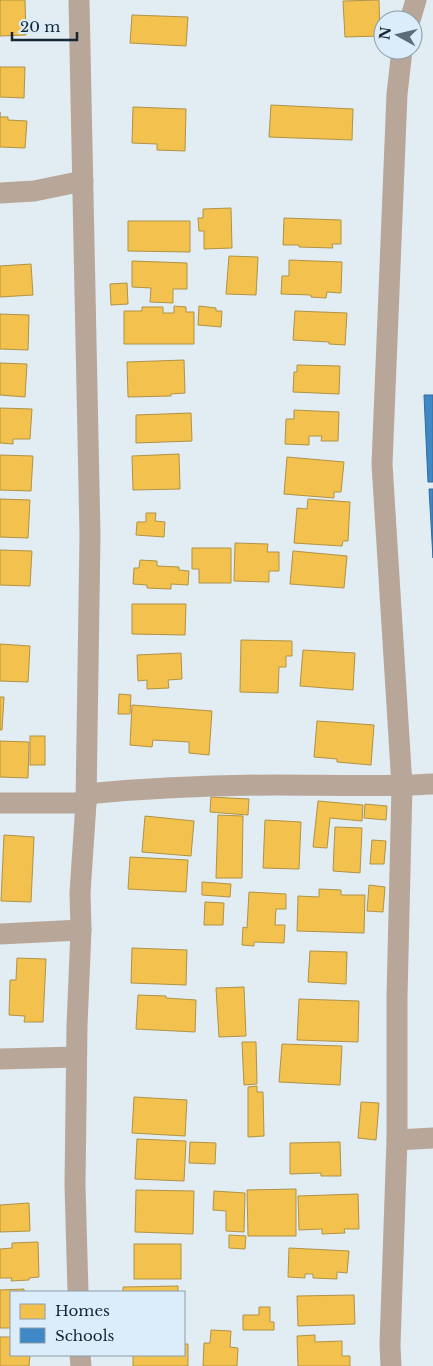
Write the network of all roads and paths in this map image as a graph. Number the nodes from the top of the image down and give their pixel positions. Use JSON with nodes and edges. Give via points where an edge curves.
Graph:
{"nodes":[{"id":1,"x":79,"y":0,"type":"edge"},
{"id":2,"x":401,"y":60,"type":"edge"},
{"id":3,"x":83,"y":181,"type":"junction"},
{"id":4,"x":0,"y":193,"type":"edge"},
{"id":5,"x":433,"y":784,"type":"edge"},
{"id":6,"x":402,"y":786,"type":"junction"},
{"id":7,"x":86,"y":798,"type":"junction"},
{"id":8,"x":0,"y":803,"type":"edge"},
{"id":9,"x":81,"y":930,"type":"junction"},
{"id":10,"x":0,"y":934,"type":"edge"},
{"id":11,"x":76,"y":1057,"type":"junction"},
{"id":12,"x":0,"y":1059,"type":"edge"},
{"id":13,"x":433,"y":1138,"type":"edge"},
{"id":14,"x":396,"y":1140,"type":"junction"},
{"id":15,"x":78,"y":1291,"type":"edge"},
{"id":16,"x":391,"y":1366,"type":"edge"}],
"edges":[{"from":1,"to":3,"type":"street"},
{"from":2,"to":6,"type":"street","via":[[382,464]]},
{"from":3,"to":4,"type":"street","via":[[34,191]]},
{"from":3,"to":7,"type":"street","via":[[90,535]]},
{"from":5,"to":6,"type":"street"},
{"from":6,"to":7,"type":"street","via":[[274,785],[120,790]]},
{"from":6,"to":14,"type":"street"},
{"from":7,"to":8,"type":"street"},
{"from":7,"to":9,"type":"street"},
{"from":9,"to":10,"type":"street"},
{"from":9,"to":11,"type":"street"},
{"from":11,"to":12,"type":"street"},
{"from":11,"to":15,"type":"street"},
{"from":13,"to":14,"type":"street"},
{"from":14,"to":16,"type":"street"}]}
